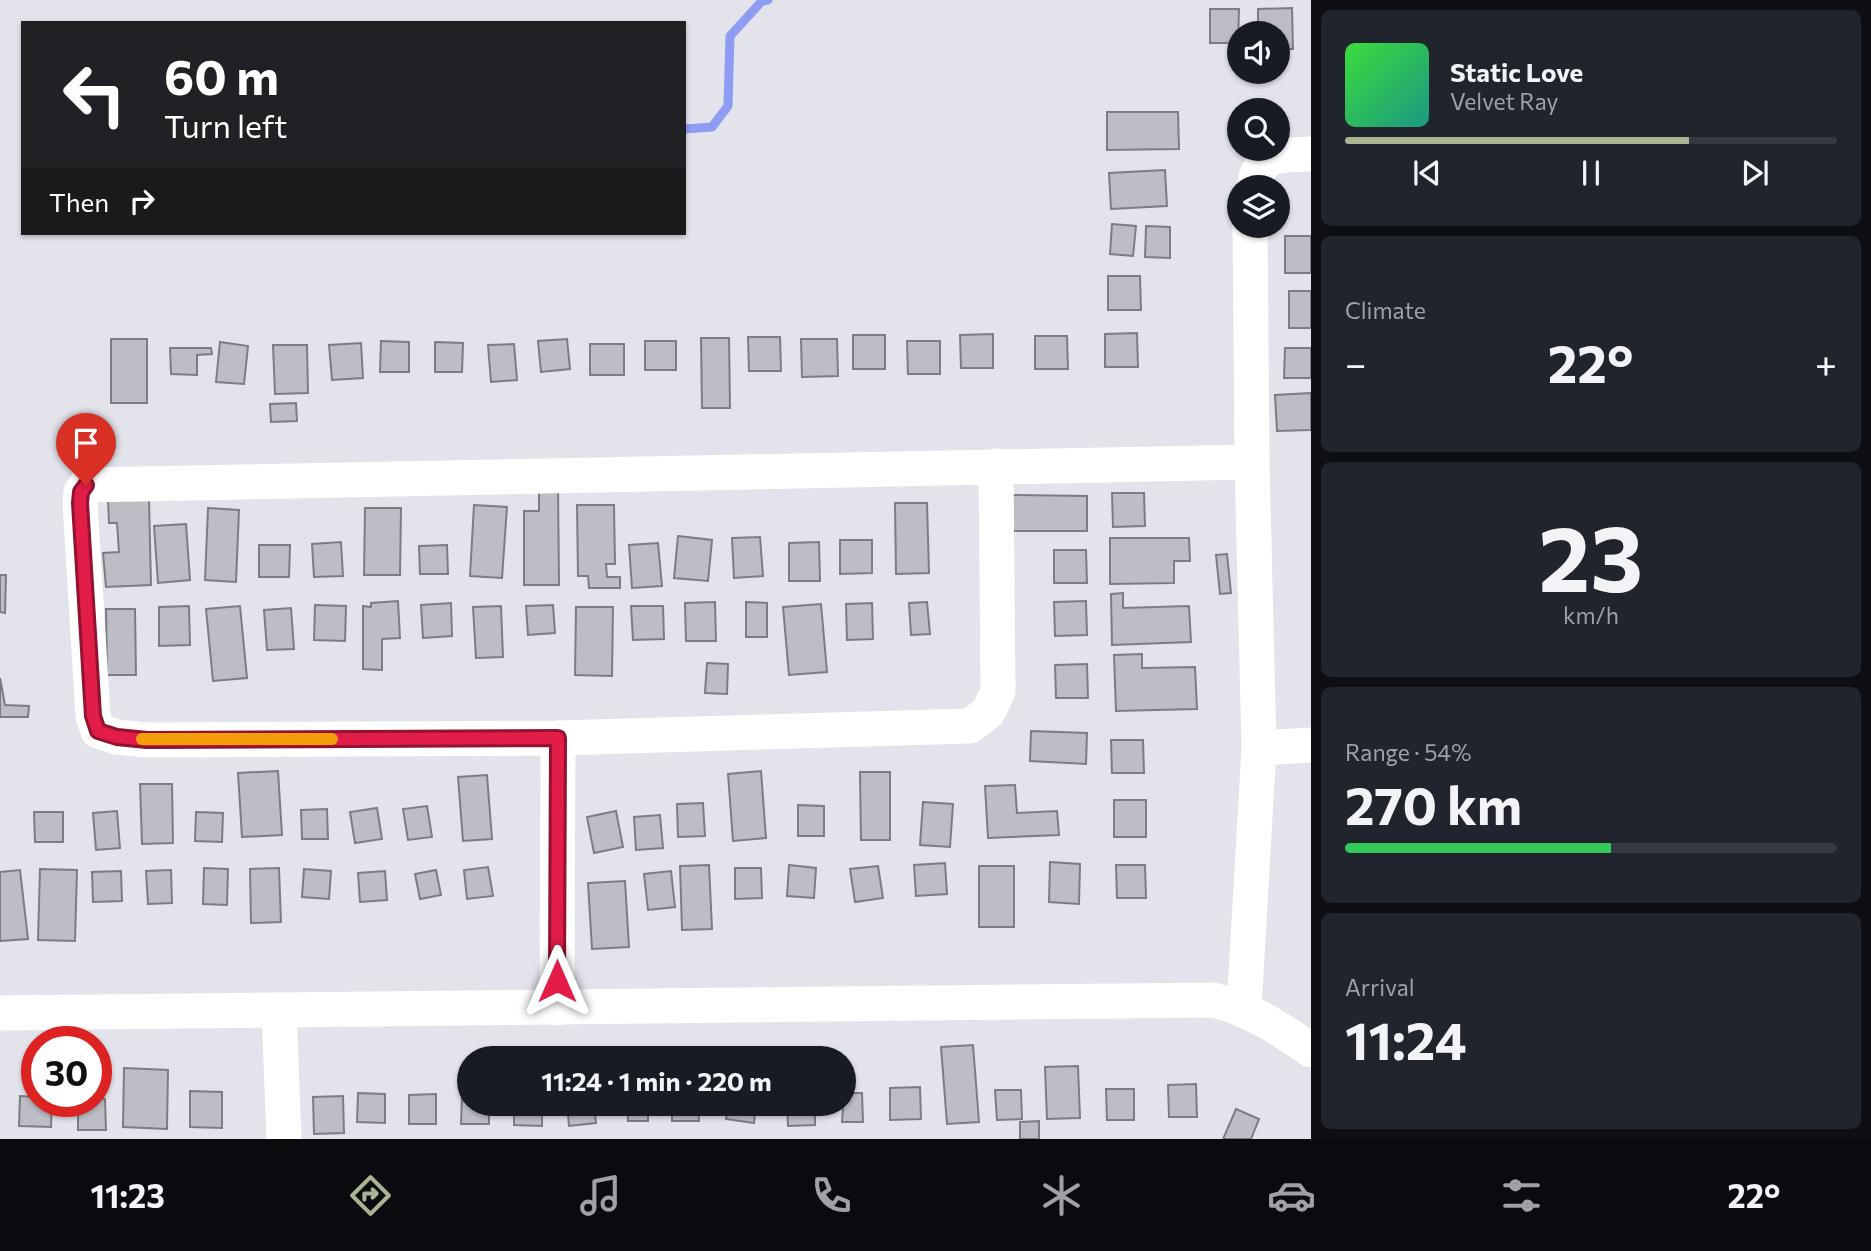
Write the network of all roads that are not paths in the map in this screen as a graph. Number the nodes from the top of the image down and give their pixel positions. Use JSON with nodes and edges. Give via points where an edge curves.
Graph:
{"nodes":[{"id":1,"x":1311,"y":154,"type":"edge"},
{"id":2,"x":1256,"y":175,"type":"edge"},
{"id":3,"x":1250,"y":238,"type":"edge"},
{"id":4,"x":1252,"y":463,"type":"junction"},
{"id":5,"x":996,"y":466,"type":"junction"},
{"id":6,"x":558,"y":738,"type":"junction"},
{"id":7,"x":1311,"y":745,"type":"edge"},
{"id":8,"x":1259,"y":748,"type":"junction"},
{"id":9,"x":557,"y":1008,"type":"junction"},
{"id":10,"x":1244,"y":1008,"type":"junction"},
{"id":11,"x":279,"y":1010,"type":"junction"},
{"id":12,"x":0,"y":1013,"type":"edge"},
{"id":13,"x":1311,"y":1050,"type":"edge"},
{"id":14,"x":284,"y":1139,"type":"edge"}],
"edges":[{"from":1,"to":2,"type":"street","via":[[1269,158]]},
{"from":3,"to":4,"type":"street"},
{"from":4,"to":5,"type":"street"},
{"from":4,"to":8,"type":"street"},
{"from":5,"to":6,"type":"street","via":[[998,692],[988,712],[970,726]]},
{"from":5,"to":6,"type":"street","via":[[97,483],[86,485],[81,492],[93,716],[98,731],[147,740]]},
{"from":6,"to":9,"type":"street"},
{"from":7,"to":8,"type":"street"},
{"from":8,"to":10,"type":"street"},
{"from":9,"to":10,"type":"street","via":[[1214,1000]]},
{"from":9,"to":11,"type":"street"},
{"from":10,"to":13,"type":"street"},
{"from":11,"to":12,"type":"street"},
{"from":11,"to":14,"type":"street"}]}
